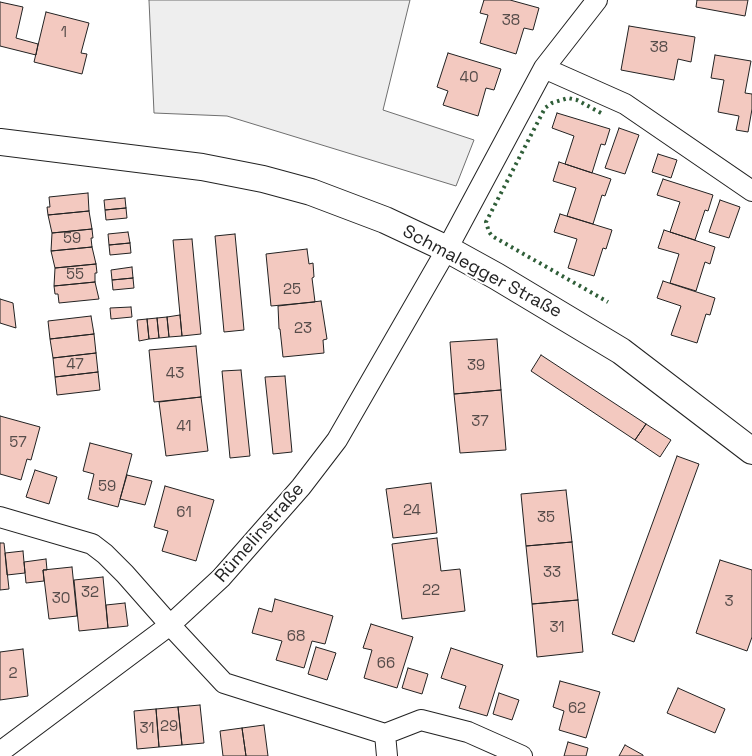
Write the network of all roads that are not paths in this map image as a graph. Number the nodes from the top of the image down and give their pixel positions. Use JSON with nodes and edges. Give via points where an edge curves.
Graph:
{"nodes":[{"id":1,"x":597,"y":0,"type":"edge"},
{"id":2,"x":544,"y":68,"type":"junction"},
{"id":3,"x":0,"y":142,"type":"edge"},
{"id":4,"x":752,"y":191,"type":"edge"},
{"id":5,"x":447,"y":249,"type":"junction"},
{"id":6,"x":752,"y":451,"type":"edge"},
{"id":7,"x":0,"y":517,"type":"edge"},
{"id":8,"x":170,"y":625,"type":"junction"},
{"id":9,"x":385,"y":734,"type":"junction"},
{"id":10,"x":0,"y":752,"type":"edge"},
{"id":11,"x":387,"y":756,"type":"edge"},
{"id":12,"x":522,"y":756,"type":"edge"}],
"edges":[{"from":1,"to":2,"type":"street","name":"Rümelinstraße"},
{"from":2,"to":4,"type":"street","via":[[625,104]]},
{"from":2,"to":5,"type":"street","name":"Rümelinstraße"},
{"from":3,"to":5,"type":"street","name":"Schmalegger Straße","via":[[202,167],[263,179],[344,204]]},
{"from":5,"to":6,"type":"street","name":"Schmalegger Straße","via":[[621,350]]},
{"from":5,"to":8,"type":"street","name":"Rümelinstraße","via":[[337,440],[270,524],[221,578]]},
{"from":7,"to":8,"type":"street","via":[[92,544],[125,574]]},
{"from":8,"to":9,"type":"street","via":[[224,683]]},
{"from":8,"to":10,"type":"street","name":"Rümelinstraße"},
{"from":9,"to":11,"type":"street"},
{"from":9,"to":12,"type":"street","via":[[421,720],[468,732]]}]}
